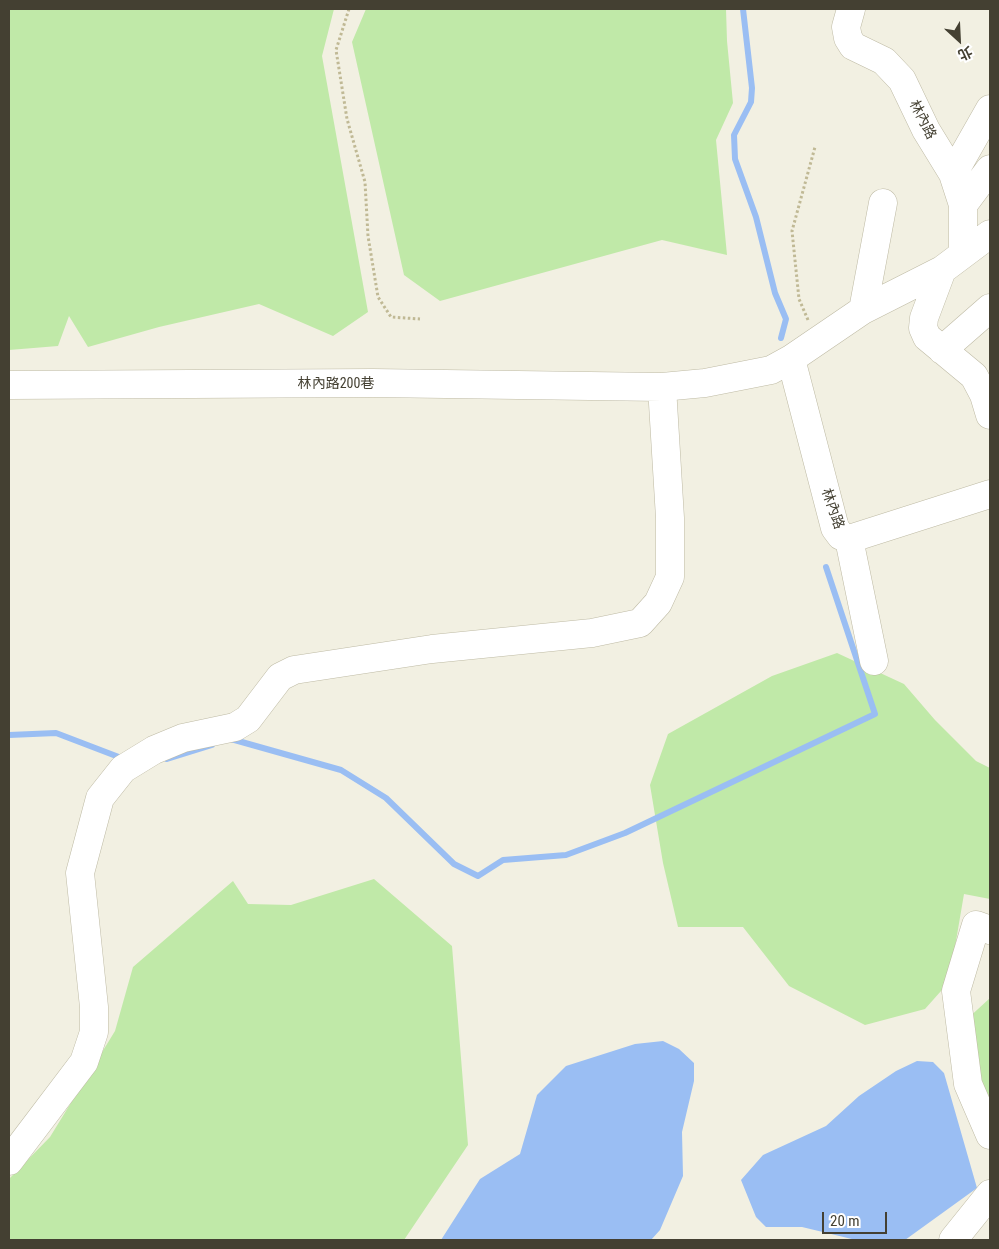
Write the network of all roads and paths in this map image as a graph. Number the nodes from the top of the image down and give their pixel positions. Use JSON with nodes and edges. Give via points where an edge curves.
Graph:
{"nodes":[{"id":1,"x":349,"y":9,"type":"edge"},
{"id":2,"x":851,"y":9,"type":"edge"},
{"id":3,"x":990,"y":109,"type":"edge"},
{"id":4,"x":816,"y":147,"type":"dead end"},
{"id":5,"x":990,"y":169,"type":"edge"},
{"id":6,"x":953,"y":174,"type":"junction"},
{"id":7,"x":883,"y":203,"type":"dead end"},
{"id":8,"x":963,"y":204,"type":"junction"},
{"id":9,"x":974,"y":248,"type":"edge"},
{"id":10,"x":990,"y":308,"type":"edge"},
{"id":11,"x":863,"y":310,"type":"junction"},
{"id":12,"x":420,"y":319,"type":"dead end"},
{"id":13,"x":816,"y":341,"type":"junction"},
{"id":14,"x":942,"y":350,"type":"junction"},
{"id":15,"x":791,"y":359,"type":"junction"},
{"id":16,"x":9,"y":384,"type":"edge"},
{"id":17,"x":662,"y":387,"type":"junction"},
{"id":18,"x":990,"y":415,"type":"edge"},
{"id":19,"x":990,"y":494,"type":"edge"},
{"id":20,"x":849,"y":539,"type":"junction"},
{"id":21,"x":874,"y":661,"type":"dead end"},
{"id":22,"x":983,"y":928,"type":"edge"},
{"id":23,"x":990,"y":1134,"type":"edge"},
{"id":24,"x":9,"y":1160,"type":"edge"},
{"id":25,"x":990,"y":1194,"type":"edge"},
{"id":26,"x":953,"y":1240,"type":"edge"}],
"edges":[{"from":1,"to":12,"type":"path","via":[[336,50],[347,119],[365,182],[368,236],[378,297],[391,317]]},
{"from":2,"to":6,"type":"street","name":"林內路","via":[[846,27],[848,38],[853,46],[884,61],[902,80],[926,130]]},
{"from":3,"to":6,"type":"street"},
{"from":4,"to":13,"type":"path","via":[[792,230],[799,299]]},
{"from":5,"to":8,"type":"street"},
{"from":6,"to":8,"type":"street","name":"林內路"},
{"from":7,"to":11,"type":"street"},
{"from":8,"to":9,"type":"street","name":"林內路"},
{"from":9,"to":11,"type":"street"},
{"from":9,"to":14,"type":"street","name":"林內路","via":[[924,318],[923,328],[927,337]]},
{"from":10,"to":14,"type":"street"},
{"from":11,"to":13,"type":"street"},
{"from":13,"to":15,"type":"street"},
{"from":14,"to":18,"type":"street","name":"林內路","via":[[974,376]]},
{"from":15,"to":17,"type":"street","via":[[771,370]]},
{"from":15,"to":20,"type":"street","name":"林內路","via":[[835,528],[841,536]]},
{"from":16,"to":17,"type":"street","name":"林內路200巷"},
{"from":17,"to":24,"type":"street","via":[[670,518],[670,578],[658,603],[640,623],[592,633],[432,649],[294,670],[280,677],[248,719],[235,726],[183,738],[123,769],[100,798],[80,873],[94,1032],[84,1062]]},
{"from":19,"to":20,"type":"street","name":"林內路"},
{"from":20,"to":21,"type":"street"},
{"from":22,"to":23,"type":"street","via":[[956,990],[968,1084]]},
{"from":25,"to":26,"type":"street"}]}
